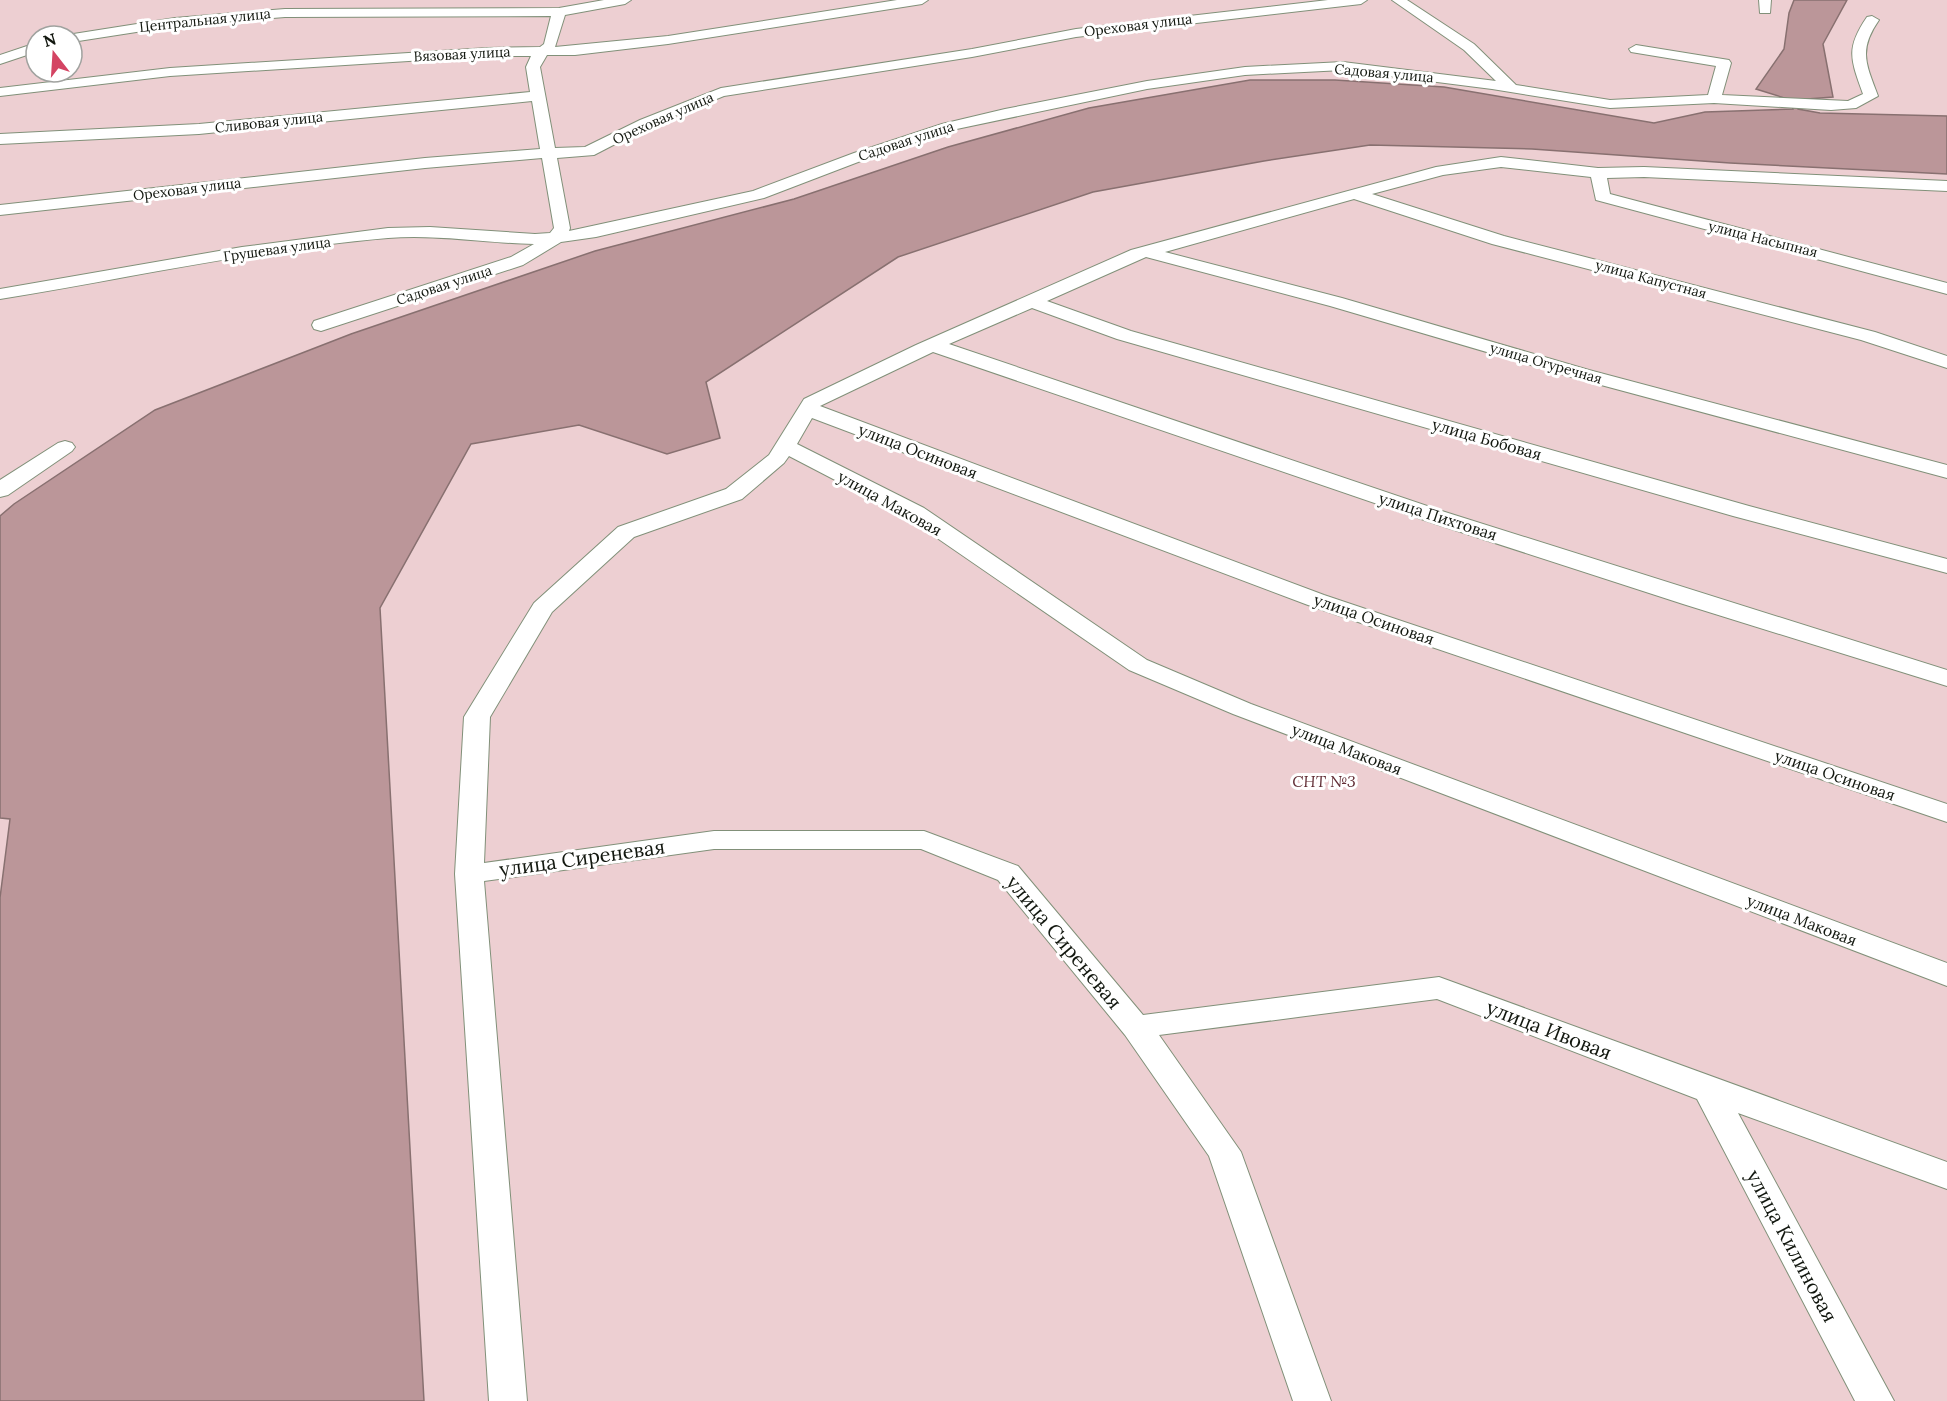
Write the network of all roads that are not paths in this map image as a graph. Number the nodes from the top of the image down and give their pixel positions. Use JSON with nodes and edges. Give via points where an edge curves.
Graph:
{"nodes":[{"id":1,"x":391,"y":0,"type":"edge"},
{"id":2,"x":625,"y":0,"type":"edge"},
{"id":3,"x":922,"y":0,"type":"edge"},
{"id":4,"x":1361,"y":0,"type":"edge"},
{"id":5,"x":1398,"y":0,"type":"edge"},
{"id":6,"x":365,"y":12,"type":"junction"},
{"id":7,"x":558,"y":12,"type":"junction"},
{"id":8,"x":1872,"y":20,"type":"dead end"},
{"id":9,"x":84,"y":36,"type":"edge"},
{"id":10,"x":1636,"y":49,"type":"dead end"},
{"id":11,"x":545,"y":50,"type":"junction"},
{"id":12,"x":24,"y":51,"type":"edge"},
{"id":13,"x":0,"y":60,"type":"edge"},
{"id":14,"x":1511,"y":88,"type":"junction"},
{"id":15,"x":0,"y":92,"type":"edge"},
{"id":16,"x":537,"y":96,"type":"junction"},
{"id":17,"x":1714,"y":99,"type":"junction"},
{"id":18,"x":0,"y":139,"type":"edge"},
{"id":19,"x":547,"y":154,"type":"junction"},
{"id":20,"x":1598,"y":173,"type":"junction"},
{"id":21,"x":1947,"y":186,"type":"edge"},
{"id":22,"x":1355,"y":194,"type":"junction"},
{"id":23,"x":0,"y":210,"type":"edge"},
{"id":24,"x":556,"y":238,"type":"junction"},
{"id":25,"x":1146,"y":251,"type":"junction"},
{"id":26,"x":1947,"y":290,"type":"edge"},
{"id":27,"x":0,"y":294,"type":"edge"},
{"id":28,"x":1031,"y":301,"type":"junction"},
{"id":29,"x":321,"y":325,"type":"dead end"},
{"id":30,"x":932,"y":345,"type":"junction"},
{"id":31,"x":1947,"y":362,"type":"edge"},
{"id":32,"x":807,"y":409,"type":"junction"},
{"id":33,"x":785,"y":446,"type":"junction"},
{"id":34,"x":65,"y":447,"type":"dead end"},
{"id":35,"x":1947,"y":472,"type":"edge"},
{"id":36,"x":0,"y":490,"type":"edge"},
{"id":37,"x":1947,"y":566,"type":"edge"},
{"id":38,"x":1947,"y":678,"type":"edge"},
{"id":39,"x":1947,"y":813,"type":"edge"},
{"id":40,"x":469,"y":874,"type":"junction"},
{"id":41,"x":1947,"y":975,"type":"edge"},
{"id":42,"x":1136,"y":1027,"type":"junction"},
{"id":43,"x":1709,"y":1090,"type":"junction"},
{"id":44,"x":1947,"y":1176,"type":"edge"},
{"id":45,"x":508,"y":1401,"type":"edge"},
{"id":46,"x":1312,"y":1401,"type":"edge"},
{"id":47,"x":1875,"y":1401,"type":"edge"}],
"edges":[{"from":1,"to":6,"type":"street"},
{"from":2,"to":7,"type":"street","name":"Центральная улица"},
{"from":3,"to":11,"type":"street","name":"Вязовая улица","via":[[668,40],[574,51]]},
{"from":4,"to":19,"type":"street","name":"Ореховая улица","via":[[1076,33],[721,92],[588,152]]},
{"from":5,"to":14,"type":"street","via":[[1468,47]]},
{"from":6,"to":7,"type":"street","name":"Центральная улица"},
{"from":6,"to":9,"type":"street","name":"Центральная улица","via":[[190,15]]},
{"from":7,"to":11,"type":"street","via":[[550,45]]},
{"from":8,"to":17,"type":"street","name":"Садовая улица","via":[[1859,37],[1857,58],[1871,96],[1851,105],[1831,106]]},
{"from":10,"to":17,"type":"street","via":[[1724,63]]},
{"from":11,"to":15,"type":"street","name":"Вязовая улица","via":[[170,72]]},
{"from":11,"to":16,"type":"street","via":[[533,67]]},
{"from":12,"to":13,"type":"street"},
{"from":14,"to":17,"type":"street","name":"Садовая улица","via":[[1610,104]]},
{"from":14,"to":24,"type":"street","name":"Садовая улица","via":[[1343,66],[1245,71],[1147,85],[947,127],[758,195]]},
{"from":16,"to":18,"type":"street","name":"Сливовая улица","via":[[199,129]]},
{"from":16,"to":19,"type":"street"},
{"from":19,"to":23,"type":"street","name":"Ореховая улица","via":[[413,164]]},
{"from":19,"to":24,"type":"street","via":[[562,228]]},
{"from":20,"to":21,"type":"street"},
{"from":20,"to":22,"type":"street","via":[[1501,162],[1442,170]]},
{"from":20,"to":26,"type":"street","name":"улица Насыпная","via":[[1602,197]]},
{"from":22,"to":25,"type":"street"},
{"from":22,"to":31,"type":"street","name":"улица Капустная","via":[[1498,240],[1868,336]]},
{"from":24,"to":27,"type":"street","name":"Грушевая улица","via":[[499,238],[432,231],[389,233]]},
{"from":24,"to":29,"type":"street","name":"Садовая улица","via":[[517,261]]},
{"from":25,"to":28,"type":"street"},
{"from":25,"to":35,"type":"street","name":"улица Огуречная"},
{"from":28,"to":30,"type":"street"},
{"from":28,"to":37,"type":"street","name":"улица Бобовая","via":[[1124,335]]},
{"from":30,"to":32,"type":"street","via":[[812,403]]},
{"from":30,"to":38,"type":"street","name":"улица Пихтовая","via":[[1142,419],[1699,603]]},
{"from":32,"to":33,"type":"street"},
{"from":32,"to":39,"type":"street","name":"улица Осиновая","via":[[1316,600]]},
{"from":33,"to":40,"type":"street","via":[[777,459],[734,494],[626,532],[542,608],[477,717]]},
{"from":33,"to":41,"type":"street","name":"улица Маковая","via":[[916,513],[1138,665],[1242,709]]},
{"from":34,"to":36,"type":"street"},
{"from":40,"to":42,"type":"street","name":"улица Сиреневая","via":[[714,840],[924,840],[1008,873]]},
{"from":40,"to":45,"type":"street"},
{"from":42,"to":43,"type":"street","name":"улица Ивовая","via":[[1439,988]]},
{"from":42,"to":46,"type":"street","name":"улица Сиреневая","via":[[1224,1152]]},
{"from":43,"to":44,"type":"street","name":"улица Ивовая"},
{"from":43,"to":47,"type":"street","name":"улица Килиновая"}]}
